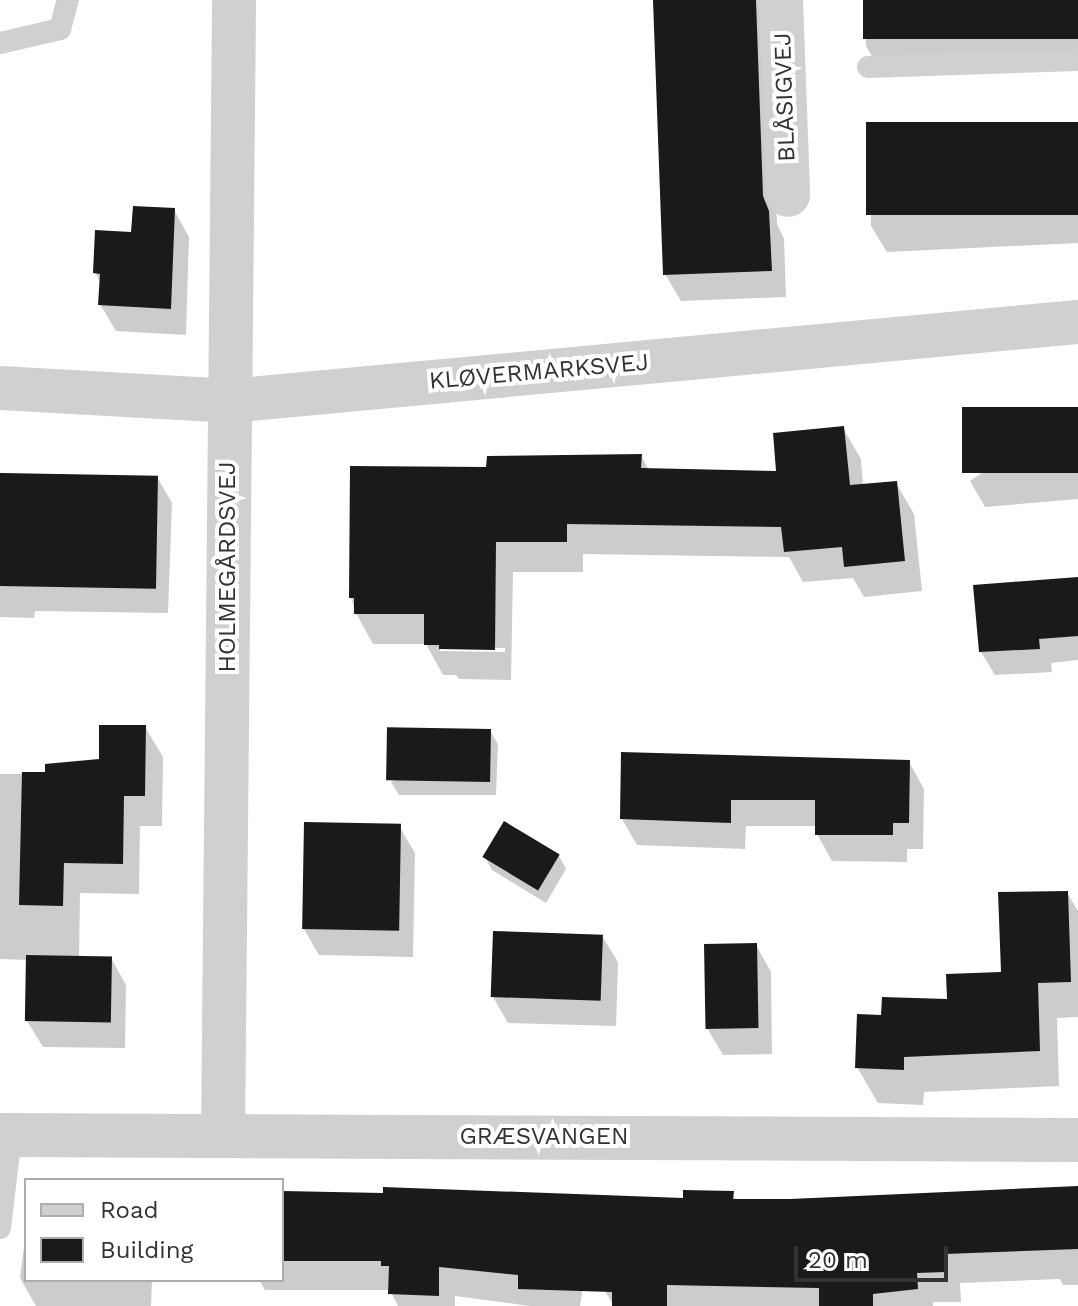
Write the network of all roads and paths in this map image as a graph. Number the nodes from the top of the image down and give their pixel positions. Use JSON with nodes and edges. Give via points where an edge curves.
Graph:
{"nodes":[{"id":1,"x":68,"y":0,"type":"edge"},
{"id":2,"x":234,"y":0,"type":"edge"},
{"id":3,"x":781,"y":0,"type":"edge"},
{"id":4,"x":0,"y":43,"type":"edge"},
{"id":5,"x":1078,"y":60,"type":"edge"},
{"id":6,"x":868,"y":67,"type":"dead end"},
{"id":7,"x":788,"y":195,"type":"dead end"},
{"id":8,"x":1078,"y":322,"type":"edge"},
{"id":9,"x":0,"y":388,"type":"edge"},
{"id":10,"x":229,"y":401,"type":"junction"},
{"id":11,"x":6,"y":1135,"type":"edge"},
{"id":12,"x":223,"y":1135,"type":"junction"},
{"id":13,"x":1078,"y":1140,"type":"edge"},
{"id":14,"x":0,"y":1228,"type":"edge"}],
"edges":[{"from":1,"to":4,"type":"lane","via":[[60,29]]},
{"from":2,"to":10,"type":"street","name":"HOLMEGÅRDSVEJ"},
{"from":3,"to":7,"type":"street","name":"BLÅSIGVEJ"},
{"from":5,"to":6,"type":"lane"},
{"from":8,"to":10,"type":"street","name":"KLØVERMARKSVEJ"},
{"from":9,"to":10,"type":"street","name":"KLØVERMARKSVEJ"},
{"from":10,"to":12,"type":"street","name":"HOLMEGÅRDSVEJ"},
{"from":11,"to":12,"type":"street","name":"GRÆSVANGEN"},
{"from":11,"to":14,"type":"lane","name":"GRÆSVANGEN"},
{"from":12,"to":13,"type":"street","name":"GRÆSVANGEN"}]}
